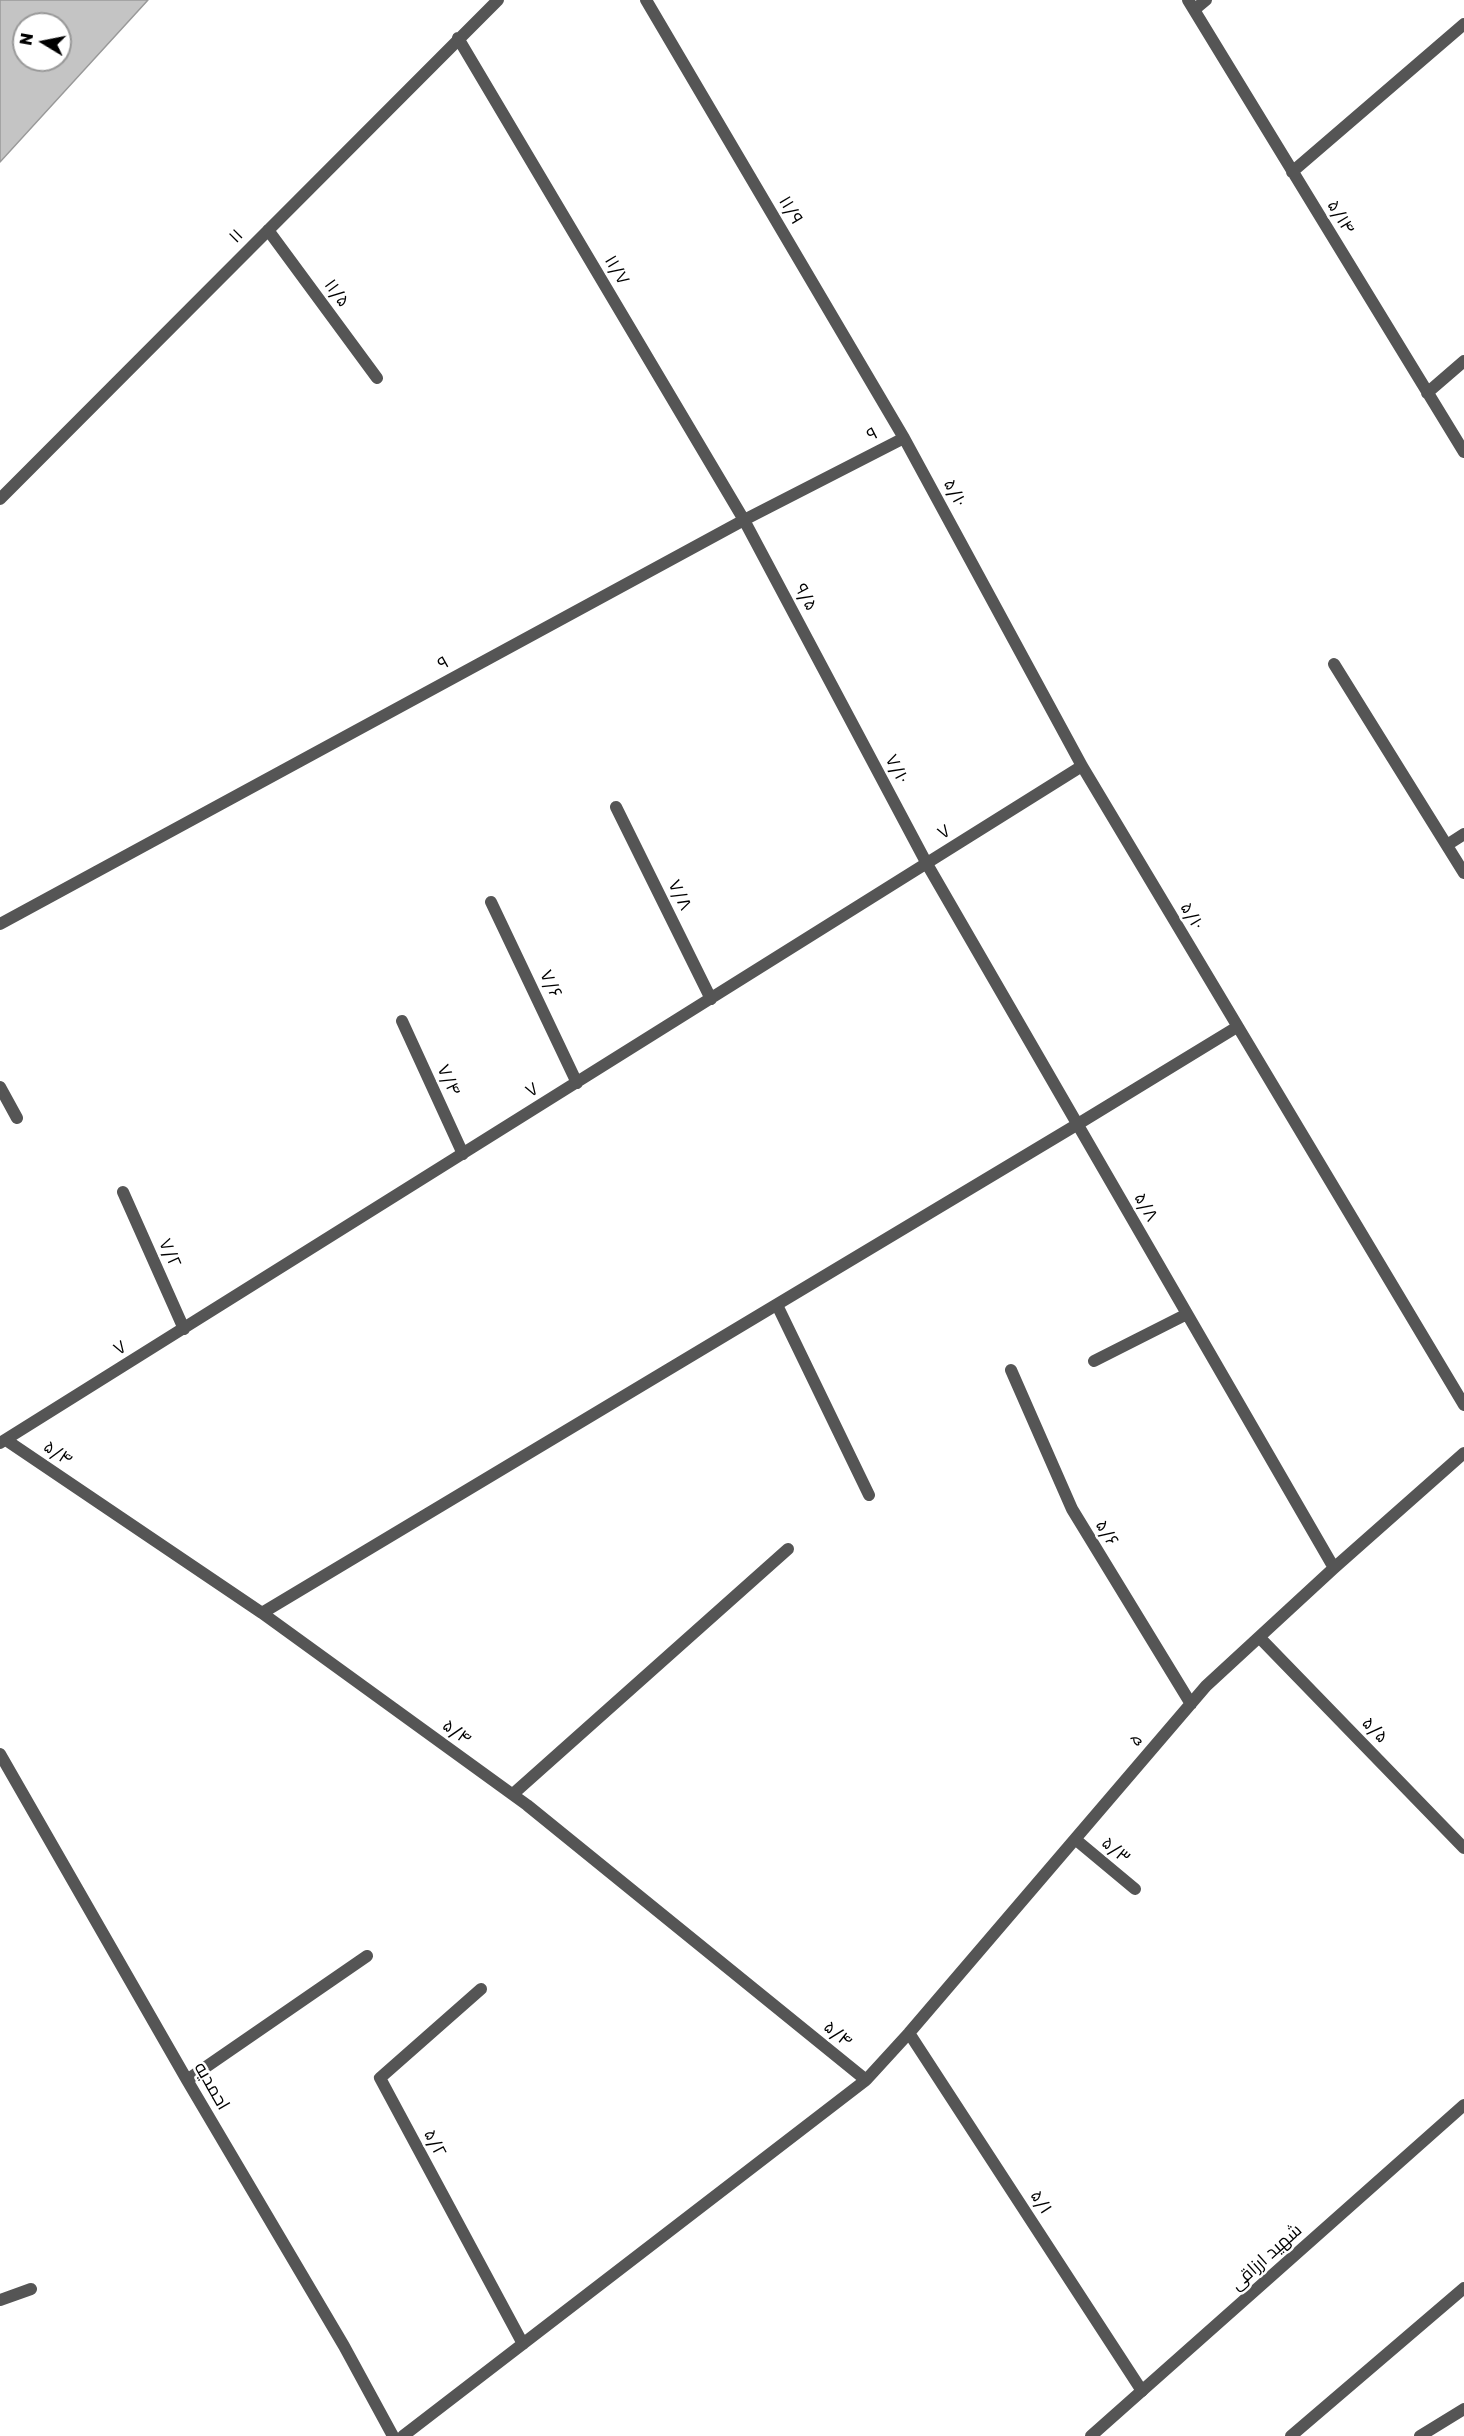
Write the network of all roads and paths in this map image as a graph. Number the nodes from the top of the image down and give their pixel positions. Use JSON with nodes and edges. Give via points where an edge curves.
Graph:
{"nodes":[{"id":1,"x":498,"y":0,"type":"edge"},
{"id":2,"x":646,"y":0,"type":"edge"},
{"id":3,"x":1206,"y":0,"type":"edge"},
{"id":4,"x":1191,"y":5,"type":"edge"},
{"id":5,"x":1464,"y":24,"type":"edge"},
{"id":6,"x":458,"y":38,"type":"junction"},
{"id":7,"x":1293,"y":172,"type":"junction"},
{"id":8,"x":268,"y":230,"type":"junction"},
{"id":9,"x":1464,"y":361,"type":"edge"},
{"id":10,"x":377,"y":378,"type":"dead end"},
{"id":11,"x":1427,"y":393,"type":"junction"},
{"id":12,"x":904,"y":438,"type":"junction"},
{"id":13,"x":1464,"y":452,"type":"edge"},
{"id":14,"x":0,"y":499,"type":"edge"},
{"id":15,"x":744,"y":520,"type":"junction"},
{"id":16,"x":1334,"y":664,"type":"dead end"},
{"id":17,"x":836,"y":692,"type":"joint"},
{"id":18,"x":1082,"y":766,"type":"junction"},
{"id":19,"x":616,"y":807,"type":"dead end"},
{"id":20,"x":1464,"y":834,"type":"edge"},
{"id":21,"x":1447,"y":846,"type":"junction"},
{"id":22,"x":927,"y":864,"type":"junction"},
{"id":23,"x":1464,"y":873,"type":"edge"},
{"id":24,"x":491,"y":902,"type":"dead end"},
{"id":25,"x":0,"y":924,"type":"edge"},
{"id":26,"x":711,"y":999,"type":"junction"},
{"id":27,"x":402,"y":1022,"type":"dead end"},
{"id":28,"x":1237,"y":1026,"type":"junction"},
{"id":29,"x":578,"y":1083,"type":"junction"},
{"id":30,"x":0,"y":1087,"type":"edge"},
{"id":31,"x":17,"y":1118,"type":"dead end"},
{"id":32,"x":1078,"y":1124,"type":"junction"},
{"id":33,"x":463,"y":1154,"type":"junction"},
{"id":34,"x":123,"y":1192,"type":"dead end"},
{"id":35,"x":777,"y":1305,"type":"junction"},
{"id":36,"x":1187,"y":1314,"type":"junction"},
{"id":37,"x":184,"y":1329,"type":"junction"},
{"id":38,"x":1094,"y":1361,"type":"dead end"},
{"id":39,"x":1011,"y":1370,"type":"dead end"},
{"id":40,"x":1464,"y":1405,"type":"edge"},
{"id":41,"x":3,"y":1441,"type":"edge"},
{"id":42,"x":1464,"y":1453,"type":"edge"},
{"id":43,"x":869,"y":1495,"type":"dead end"},
{"id":44,"x":788,"y":1549,"type":"dead end"},
{"id":45,"x":1334,"y":1568,"type":"junction"},
{"id":46,"x":262,"y":1613,"type":"junction"},
{"id":47,"x":1259,"y":1637,"type":"junction"},
{"id":48,"x":1191,"y":1704,"type":"junction"},
{"id":49,"x":0,"y":1754,"type":"edge"},
{"id":50,"x":513,"y":1794,"type":"junction"},
{"id":51,"x":1075,"y":1839,"type":"junction"},
{"id":52,"x":1464,"y":1848,"type":"edge"},
{"id":53,"x":1135,"y":1889,"type":"dead end"},
{"id":54,"x":367,"y":1956,"type":"dead end"},
{"id":55,"x":481,"y":1989,"type":"dead end"},
{"id":56,"x":909,"y":2033,"type":"junction"},
{"id":57,"x":187,"y":2080,"type":"junction"},
{"id":58,"x":866,"y":2080,"type":"junction"},
{"id":59,"x":1464,"y":2105,"type":"edge"},
{"id":60,"x":1464,"y":2288,"type":"edge"},
{"id":61,"x":32,"y":2289,"type":"dead end"},
{"id":62,"x":0,"y":2300,"type":"edge"},
{"id":63,"x":523,"y":2344,"type":"junction"},
{"id":64,"x":1142,"y":2391,"type":"junction"},
{"id":65,"x":1464,"y":2409,"type":"edge"},
{"id":66,"x":393,"y":2436,"type":"edge"},
{"id":67,"x":402,"y":2436,"type":"edge"},
{"id":68,"x":1092,"y":2436,"type":"edge"},
{"id":69,"x":1291,"y":2436,"type":"edge"},
{"id":70,"x":1420,"y":2436,"type":"edge"}],
"edges":[{"from":1,"to":6,"type":"street","name":"۱۱"},
{"from":2,"to":12,"type":"street","name":"۱۱/۹"},
{"from":3,"to":4,"type":"street"},
{"from":4,"to":7,"type":"street","name":"۵/۱۴"},
{"from":5,"to":7,"type":"street"},
{"from":6,"to":8,"type":"street","name":"۱۱"},
{"from":6,"to":15,"type":"street","name":"۱۱/۷"},
{"from":7,"to":11,"type":"street","name":"۵/۱۴"},
{"from":8,"to":10,"type":"street","name":"۱۱/۵"},
{"from":8,"to":14,"type":"street","name":"۱۱"},
{"from":9,"to":11,"type":"street"},
{"from":11,"to":13,"type":"street","name":"۵/۱۴"},
{"from":12,"to":15,"type":"street","name":"۹"},
{"from":12,"to":18,"type":"street","name":"۵/۱۰"},
{"from":15,"to":17,"type":"street","name":"۹/۵"},
{"from":15,"to":25,"type":"street","name":"۹"},
{"from":16,"to":21,"type":"street"},
{"from":17,"to":22,"type":"street","name":"۷/۱۰"},
{"from":18,"to":22,"type":"street","name":"۷"},
{"from":18,"to":28,"type":"street","name":"۵/۱۰"},
{"from":19,"to":26,"type":"street","name":"۷/۸"},
{"from":20,"to":21,"type":"street"},
{"from":21,"to":23,"type":"street"},
{"from":22,"to":26,"type":"street","name":"۷"},
{"from":22,"to":32,"type":"street","name":"۵/۸"},
{"from":24,"to":29,"type":"street","name":"۷/۶"},
{"from":26,"to":29,"type":"street","name":"۷"},
{"from":27,"to":33,"type":"street","name":"۷/۴"},
{"from":28,"to":32,"type":"street"},
{"from":28,"to":40,"type":"street","name":"۵/۱۰"},
{"from":29,"to":33,"type":"street","name":"۷"},
{"from":30,"to":31,"type":"street"},
{"from":32,"to":35,"type":"street"},
{"from":32,"to":36,"type":"street","name":"۵/۸"},
{"from":33,"to":37,"type":"street","name":"۷"},
{"from":34,"to":37,"type":"street","name":"۷/۲"},
{"from":35,"to":43,"type":"street"},
{"from":35,"to":46,"type":"street"},
{"from":36,"to":38,"type":"street"},
{"from":36,"to":45,"type":"street","name":"۵/۸"},
{"from":37,"to":41,"type":"street","name":"۷"},
{"from":39,"to":48,"type":"street","name":"۵/۶","via":[[1072,1509]]},
{"from":41,"to":46,"type":"street","name":"۵/۴"},
{"from":42,"to":45,"type":"street","name":"۵"},
{"from":44,"to":50,"type":"street"},
{"from":45,"to":47,"type":"street","name":"۵"},
{"from":46,"to":50,"type":"street","name":"۵/۴"},
{"from":47,"to":48,"type":"street","name":"۵"},
{"from":47,"to":52,"type":"street","name":"۵/۵"},
{"from":48,"to":51,"type":"street","name":"۵"},
{"from":49,"to":57,"type":"street","name":"احمدیه"},
{"from":50,"to":58,"type":"street","name":"۵/۴"},
{"from":51,"to":53,"type":"street","name":"۵/۳"},
{"from":51,"to":56,"type":"street","name":"۵"},
{"from":54,"to":57,"type":"street"},
{"from":55,"to":63,"type":"street","name":"۵/۲","via":[[380,2078]]},
{"from":56,"to":58,"type":"street","name":"۵"},
{"from":56,"to":64,"type":"street","name":"۵/۱"},
{"from":57,"to":66,"type":"street","name":"احمدیه"},
{"from":58,"to":63,"type":"street","name":"۵"},
{"from":59,"to":64,"type":"street","name":"شهید ارزاقی"},
{"from":60,"to":69,"type":"street"},
{"from":61,"to":62,"type":"street"},
{"from":63,"to":67,"type":"street","name":"۵"},
{"from":64,"to":68,"type":"street","name":"شهید ارزاقی"},
{"from":65,"to":70,"type":"street"}]}
